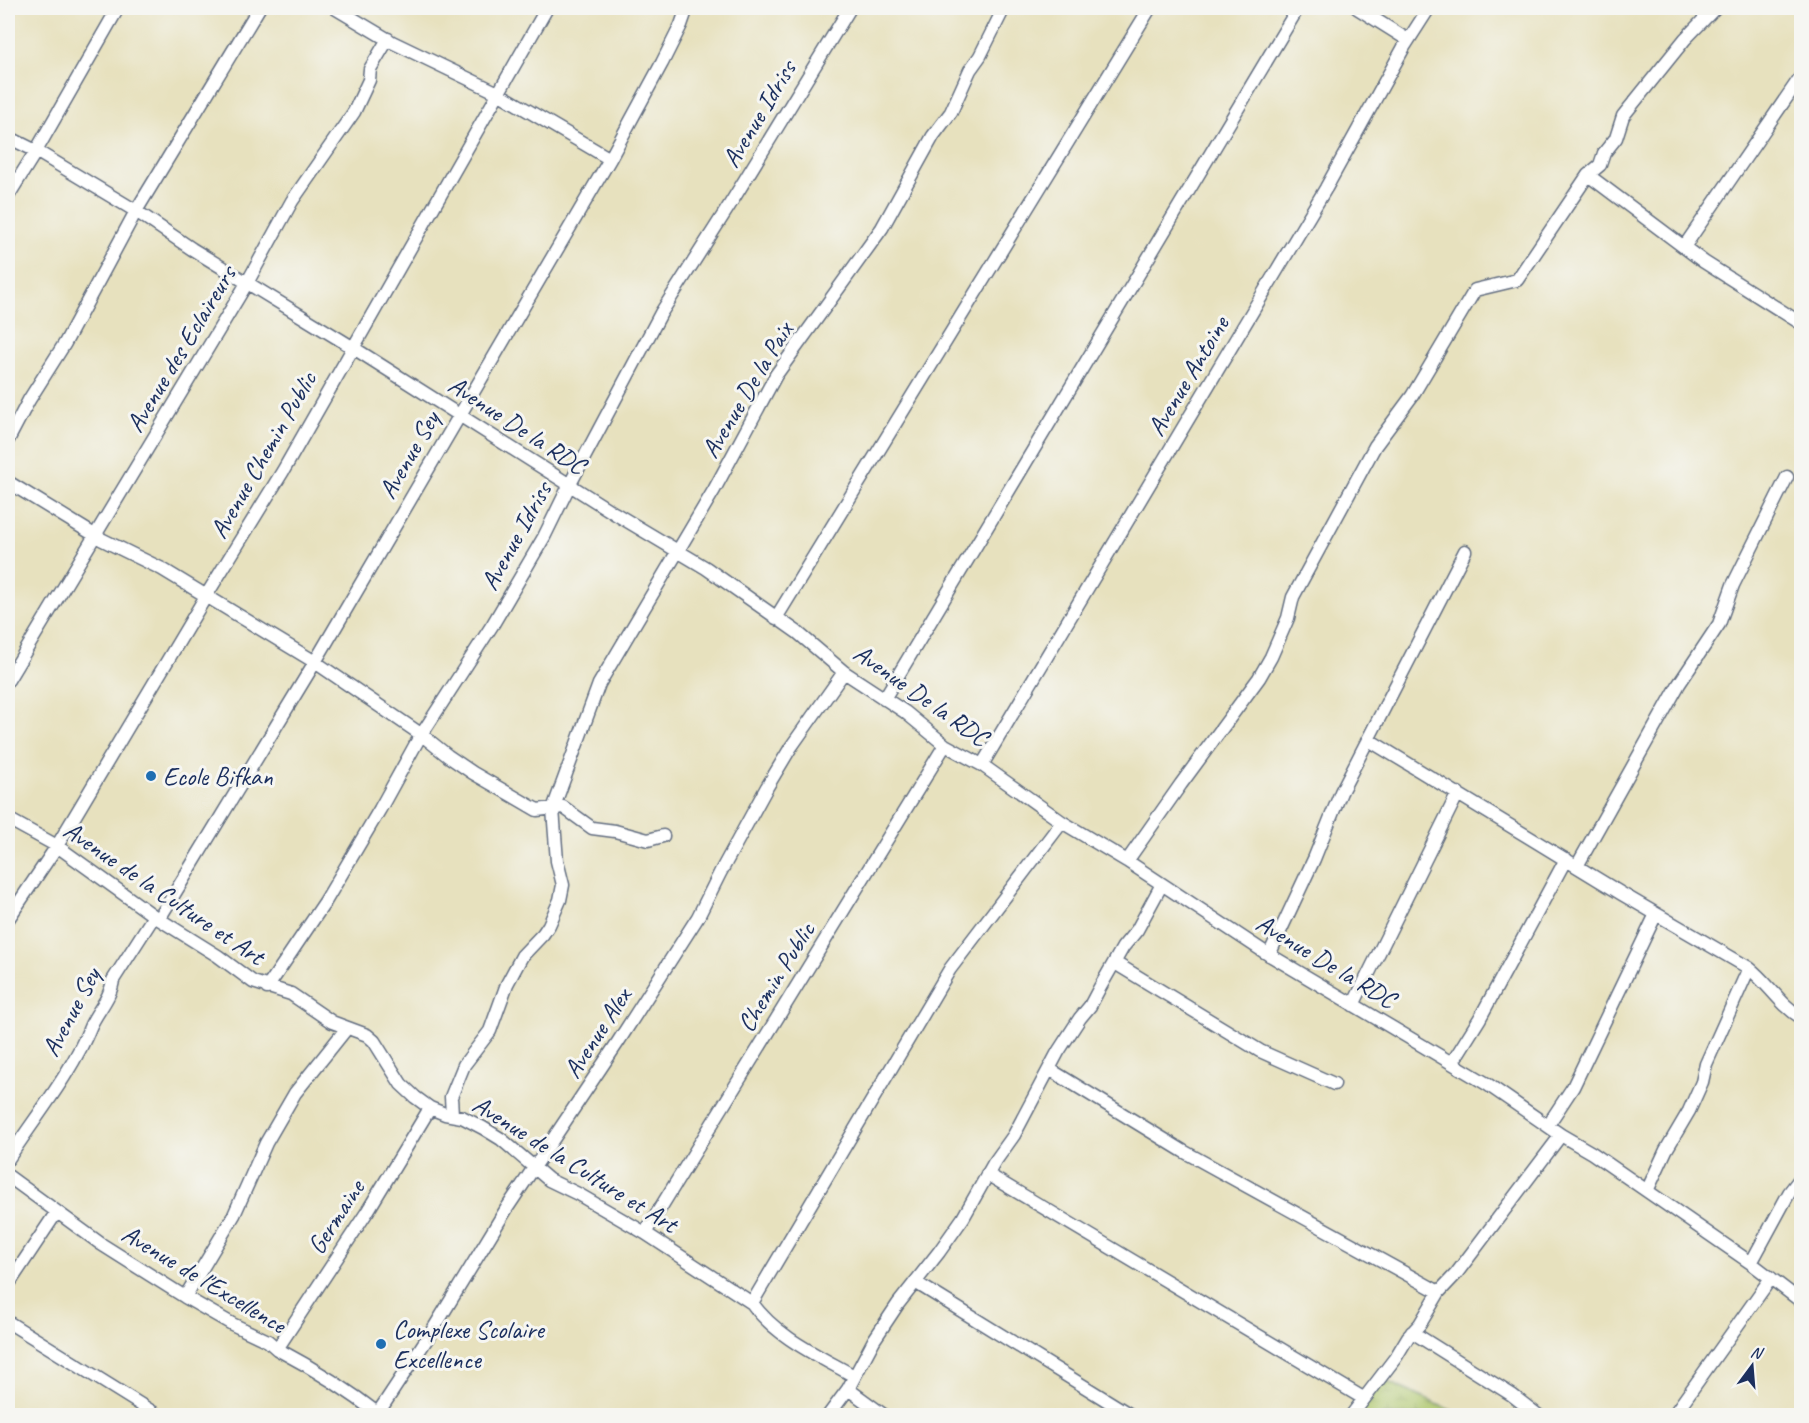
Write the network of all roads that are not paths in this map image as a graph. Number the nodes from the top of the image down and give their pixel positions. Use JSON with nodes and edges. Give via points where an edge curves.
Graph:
{"nodes":[{"id":1,"x":118,"y":8,"type":"edge"},
{"id":2,"x":259,"y":8,"type":"edge"},
{"id":3,"x":335,"y":8,"type":"edge"},
{"id":4,"x":547,"y":8,"type":"edge"},
{"id":5,"x":687,"y":8,"type":"edge"},
{"id":6,"x":850,"y":8,"type":"edge"},
{"id":7,"x":1004,"y":8,"type":"edge"},
{"id":8,"x":1150,"y":8,"type":"edge"},
{"id":9,"x":1298,"y":8,"type":"edge"},
{"id":10,"x":1357,"y":8,"type":"edge"},
{"id":11,"x":1429,"y":8,"type":"edge"},
{"id":12,"x":1714,"y":8,"type":"edge"},
{"id":13,"x":388,"y":39,"type":"junction"},
{"id":14,"x":1408,"y":40,"type":"junction"},
{"id":15,"x":1802,"y":75,"type":"edge"},
{"id":16,"x":498,"y":93,"type":"junction"},
{"id":17,"x":8,"y":137,"type":"edge"},
{"id":18,"x":36,"y":151,"type":"junction"},
{"id":19,"x":610,"y":159,"type":"junction"},
{"id":20,"x":1588,"y":175,"type":"junction"},
{"id":21,"x":8,"y":196,"type":"edge"},
{"id":22,"x":135,"y":211,"type":"junction"},
{"id":23,"x":1684,"y":247,"type":"junction"},
{"id":24,"x":247,"y":283,"type":"junction"},
{"id":25,"x":1800,"y":320,"type":"edge"},
{"id":26,"x":352,"y":347,"type":"junction"},
{"id":27,"x":458,"y":415,"type":"junction"},
{"id":28,"x":8,"y":440,"type":"edge"},
{"id":29,"x":1787,"y":477,"type":"dead end"},
{"id":30,"x":8,"y":482,"type":"edge"},
{"id":31,"x":569,"y":486,"type":"junction"},
{"id":32,"x":96,"y":535,"type":"junction"},
{"id":33,"x":678,"y":551,"type":"junction"},
{"id":34,"x":1465,"y":551,"type":"dead end"},
{"id":35,"x":206,"y":596,"type":"junction"},
{"id":36,"x":776,"y":618,"type":"junction"},
{"id":37,"x":315,"y":662,"type":"junction"},
{"id":38,"x":844,"y":672,"type":"junction"},
{"id":39,"x":8,"y":680,"type":"edge"},
{"id":40,"x":884,"y":699,"type":"junction"},
{"id":41,"x":422,"y":735,"type":"junction"},
{"id":42,"x":1369,"y":740,"type":"junction"},
{"id":43,"x":945,"y":745,"type":"junction"},
{"id":44,"x":982,"y":765,"type":"junction"},
{"id":45,"x":1458,"y":793,"type":"junction"},
{"id":46,"x":553,"y":809,"type":"junction"},
{"id":47,"x":8,"y":819,"type":"edge"},
{"id":48,"x":1062,"y":822,"type":"junction"},
{"id":49,"x":663,"y":836,"type":"dead end"},
{"id":50,"x":57,"y":846,"type":"junction"},
{"id":51,"x":1127,"y":861,"type":"junction"},
{"id":52,"x":1571,"y":863,"type":"junction"},
{"id":53,"x":1162,"y":884,"type":"junction"},
{"id":54,"x":1656,"y":914,"type":"junction"},
{"id":55,"x":157,"y":918,"type":"junction"},
{"id":56,"x":8,"y":919,"type":"edge"},
{"id":57,"x":1269,"y":955,"type":"junction"},
{"id":58,"x":1114,"y":963,"type":"junction"},
{"id":59,"x":1749,"y":968,"type":"junction"},
{"id":60,"x":267,"y":988,"type":"junction"},
{"id":61,"x":1353,"y":1005,"type":"junction"},
{"id":62,"x":1802,"y":1018,"type":"edge"},
{"id":63,"x":346,"y":1028,"type":"junction"},
{"id":64,"x":1452,"y":1063,"type":"junction"},
{"id":65,"x":1049,"y":1069,"type":"junction"},
{"id":66,"x":1334,"y":1084,"type":"dead end"},
{"id":67,"x":430,"y":1108,"type":"junction"},
{"id":68,"x":452,"y":1114,"type":"junction"},
{"id":69,"x":1548,"y":1125,"type":"junction"},
{"id":70,"x":1561,"y":1135,"type":"junction"},
{"id":71,"x":8,"y":1159,"type":"edge"},
{"id":72,"x":535,"y":1168,"type":"junction"},
{"id":73,"x":987,"y":1174,"type":"junction"},
{"id":74,"x":8,"y":1176,"type":"edge"},
{"id":75,"x":1802,"y":1176,"type":"edge"},
{"id":76,"x":1647,"y":1191,"type":"junction"},
{"id":77,"x":56,"y":1213,"type":"junction"},
{"id":78,"x":645,"y":1233,"type":"junction"},
{"id":79,"x":1751,"y":1263,"type":"junction"},
{"id":80,"x":1771,"y":1278,"type":"junction"},
{"id":81,"x":915,"y":1282,"type":"junction"},
{"id":82,"x":8,"y":1285,"type":"edge"},
{"id":83,"x":1439,"y":1292,"type":"junction"},
{"id":84,"x":185,"y":1297,"type":"junction"},
{"id":85,"x":1802,"y":1302,"type":"edge"},
{"id":86,"x":752,"y":1303,"type":"junction"},
{"id":87,"x":8,"y":1322,"type":"edge"},
{"id":88,"x":1412,"y":1332,"type":"junction"},
{"id":89,"x":277,"y":1349,"type":"junction"},
{"id":90,"x":854,"y":1376,"type":"junction"},
{"id":91,"x":848,"y":1389,"type":"junction"},
{"id":92,"x":1363,"y":1398,"type":"junction"},
{"id":93,"x":379,"y":1414,"type":"edge"},
{"id":94,"x":159,"y":1416,"type":"edge"},
{"id":95,"x":828,"y":1416,"type":"edge"},
{"id":96,"x":885,"y":1416,"type":"edge"},
{"id":97,"x":1132,"y":1416,"type":"edge"},
{"id":98,"x":1351,"y":1416,"type":"edge"},
{"id":99,"x":1539,"y":1416,"type":"edge"},
{"id":100,"x":1673,"y":1416,"type":"edge"}],
"edges":[{"from":1,"to":18,"type":"street"},
{"from":2,"to":22,"type":"street"},
{"from":3,"to":13,"type":"street"},
{"from":4,"to":16,"type":"street","name":"Avenue Chemin Public"},
{"from":5,"to":19,"type":"street","name":"Avenue Sey"},
{"from":6,"to":31,"type":"street","name":"Avenue Idriss","via":[[661,313]]},
{"from":7,"to":33,"type":"street","name":"Avenue De la Paix","via":[[951,112],[933,136],[882,228],[776,375]]},
{"from":8,"to":36,"type":"street"},
{"from":9,"to":40,"type":"street"},
{"from":10,"to":14,"type":"street"},
{"from":11,"to":14,"type":"street","name":"Avenue Antoine"},
{"from":12,"to":20,"type":"street","via":[[1623,116],[1616,138],[1600,165]]},
{"from":13,"to":16,"type":"street"},
{"from":13,"to":24,"type":"street","name":"Avenue des Eclaireurs","via":[[370,69],[354,112],[292,201]]},
{"from":14,"to":44,"type":"street","name":"Avenue Antoine","via":[[1320,198]]},
{"from":15,"to":23,"type":"street"},
{"from":16,"to":19,"type":"street"},
{"from":16,"to":26,"type":"street","name":"Avenue Chemin Public"},
{"from":17,"to":18,"type":"street","name":"Avenue De la RDC"},
{"from":18,"to":21,"type":"street"},
{"from":18,"to":22,"type":"street","name":"Avenue De la RDC"},
{"from":19,"to":27,"type":"street","name":"Avenue Sey"},
{"from":20,"to":23,"type":"street"},
{"from":20,"to":51,"type":"street","via":[[1517,280],[1475,290],[1412,396],[1375,446],[1293,597],[1271,657]]},
{"from":22,"to":24,"type":"street","name":"Avenue De la RDC"},
{"from":22,"to":28,"type":"street"},
{"from":23,"to":25,"type":"street"},
{"from":24,"to":26,"type":"street","name":"Avenue De la RDC"},
{"from":24,"to":32,"type":"street","name":"Avenue des Eclaireurs"},
{"from":26,"to":27,"type":"street","name":"Avenue De la RDC"},
{"from":26,"to":35,"type":"street","name":"Avenue Chemin Public","via":[[283,471]]},
{"from":27,"to":31,"type":"street","name":"Avenue De la RDC"},
{"from":27,"to":37,"type":"street","name":"Avenue Sey"},
{"from":29,"to":52,"type":"street","via":[[1733,585],[1719,624]]},
{"from":30,"to":32,"type":"street"},
{"from":31,"to":33,"type":"street","name":"Avenue De la RDC"},
{"from":31,"to":41,"type":"street","name":"Avenue Idriss","via":[[493,624]]},
{"from":32,"to":35,"type":"street"},
{"from":32,"to":39,"type":"street","name":"Avenue des Eclaireurs"},
{"from":33,"to":36,"type":"street","name":"Avenue De la RDC"},
{"from":33,"to":46,"type":"street","name":"Avenue De la Paix","via":[[599,684]]},
{"from":34,"to":42,"type":"street"},
{"from":35,"to":37,"type":"street"},
{"from":35,"to":50,"type":"street","name":"Avenue Chemin Public"},
{"from":36,"to":38,"type":"street","name":"Avenue De la RDC"},
{"from":37,"to":41,"type":"street"},
{"from":37,"to":55,"type":"street","name":"Avenue Sey"},
{"from":38,"to":40,"type":"street","name":"Avenue De la RDC"},
{"from":38,"to":72,"type":"street","name":"Avenue Alex","via":[[767,787],[698,917]]},
{"from":40,"to":43,"type":"street","name":"Avenue De la RDC"},
{"from":41,"to":46,"type":"street","via":[[448,756],[537,810]]},
{"from":41,"to":60,"type":"street","name":"Avenue Idriss","via":[[338,880]]},
{"from":42,"to":45,"type":"street"},
{"from":42,"to":57,"type":"street","via":[[1341,792]]},
{"from":43,"to":44,"type":"street","name":"Avenue De la RDC"},
{"from":43,"to":78,"type":"street","name":"Chemin Public"},
{"from":44,"to":48,"type":"street","name":"Avenue De la RDC"},
{"from":45,"to":52,"type":"street"},
{"from":45,"to":61,"type":"street"},
{"from":46,"to":49,"type":"street","via":[[563,807],[592,828],[648,840]]},
{"from":46,"to":68,"type":"street","via":[[563,885],[560,900],[549,925],[522,956],[507,984],[490,1031],[464,1065],[451,1097]]},
{"from":47,"to":50,"type":"street","name":"Avenue de la Culture et Art"},
{"from":48,"to":51,"type":"street","name":"Avenue De la RDC"},
{"from":48,"to":86,"type":"street","via":[[950,969]]},
{"from":50,"to":55,"type":"street","name":"Avenue de la Culture et Art"},
{"from":50,"to":56,"type":"street","name":"Avenue Chemin Public"},
{"from":51,"to":53,"type":"street","name":"Avenue De la RDC"},
{"from":52,"to":54,"type":"street"},
{"from":52,"to":64,"type":"street"},
{"from":53,"to":57,"type":"street","name":"Avenue De la RDC"},
{"from":53,"to":58,"type":"street"},
{"from":54,"to":59,"type":"street"},
{"from":54,"to":69,"type":"street","via":[[1573,1087]]},
{"from":55,"to":60,"type":"street","name":"Avenue de la Culture et Art"},
{"from":55,"to":71,"type":"street","name":"Avenue Sey","via":[[113,980],[82,1047]]},
{"from":57,"to":61,"type":"street","name":"Avenue De la RDC"},
{"from":58,"to":65,"type":"street"},
{"from":58,"to":66,"type":"street","via":[[1260,1051]]},
{"from":59,"to":62,"type":"street","via":[[1787,1009]]},
{"from":59,"to":76,"type":"street","via":[[1689,1111]]},
{"from":60,"to":63,"type":"street","name":"Avenue de la Culture et Art","via":[[291,994]]},
{"from":61,"to":64,"type":"street","name":"Avenue De la RDC"},
{"from":63,"to":67,"type":"street","name":"Avenue de la Culture et Art","via":[[360,1031],[374,1041],[401,1084]]},
{"from":63,"to":84,"type":"street","via":[[295,1093],[266,1143],[234,1215]]},
{"from":64,"to":69,"type":"street","name":"Avenue De la RDC"},
{"from":65,"to":73,"type":"street","via":[[1014,1135]]},
{"from":65,"to":83,"type":"street","via":[[1183,1151]]},
{"from":67,"to":68,"type":"street","name":"Avenue de la Culture et Art"},
{"from":67,"to":89,"type":"street","name":"Germaine","via":[[368,1212]]},
{"from":68,"to":72,"type":"street","name":"Avenue de la Culture et Art","via":[[501,1139]]},
{"from":69,"to":70,"type":"street","name":"Avenue De la RDC"},
{"from":70,"to":76,"type":"street","name":"Avenue De la RDC"},
{"from":70,"to":83,"type":"street"},
{"from":72,"to":78,"type":"street","name":"Avenue de la Culture et Art","via":[[549,1180]]},
{"from":72,"to":93,"type":"street","name":"Avenue Alex"},
{"from":73,"to":81,"type":"street","via":[[963,1218]]},
{"from":73,"to":92,"type":"street"},
{"from":74,"to":77,"type":"street","name":"Avenue de l'Excellence"},
{"from":75,"to":79,"type":"street"},
{"from":76,"to":79,"type":"street","name":"Avenue De la RDC"},
{"from":77,"to":82,"type":"street"},
{"from":77,"to":84,"type":"street","name":"Avenue de l'Excellence"},
{"from":78,"to":86,"type":"street","name":"Avenue de la Culture et Art"},
{"from":79,"to":80,"type":"street","name":"Avenue De la RDC"},
{"from":80,"to":85,"type":"street","name":"Avenue De la RDC"},
{"from":80,"to":100,"type":"street"},
{"from":81,"to":90,"type":"street"},
{"from":81,"to":97,"type":"street"},
{"from":83,"to":88,"type":"street"},
{"from":84,"to":89,"type":"street","name":"Avenue de l'Excellence"},
{"from":86,"to":90,"type":"street","name":"Avenue de la Culture et Art","via":[[782,1332]]},
{"from":87,"to":94,"type":"street"},
{"from":88,"to":92,"type":"street"},
{"from":88,"to":99,"type":"street"},
{"from":89,"to":93,"type":"street","name":"Avenue de l'Excellence","via":[[344,1387]]},
{"from":90,"to":91,"type":"street"},
{"from":91,"to":95,"type":"street"},
{"from":91,"to":96,"type":"street"},
{"from":92,"to":98,"type":"street"}]}
